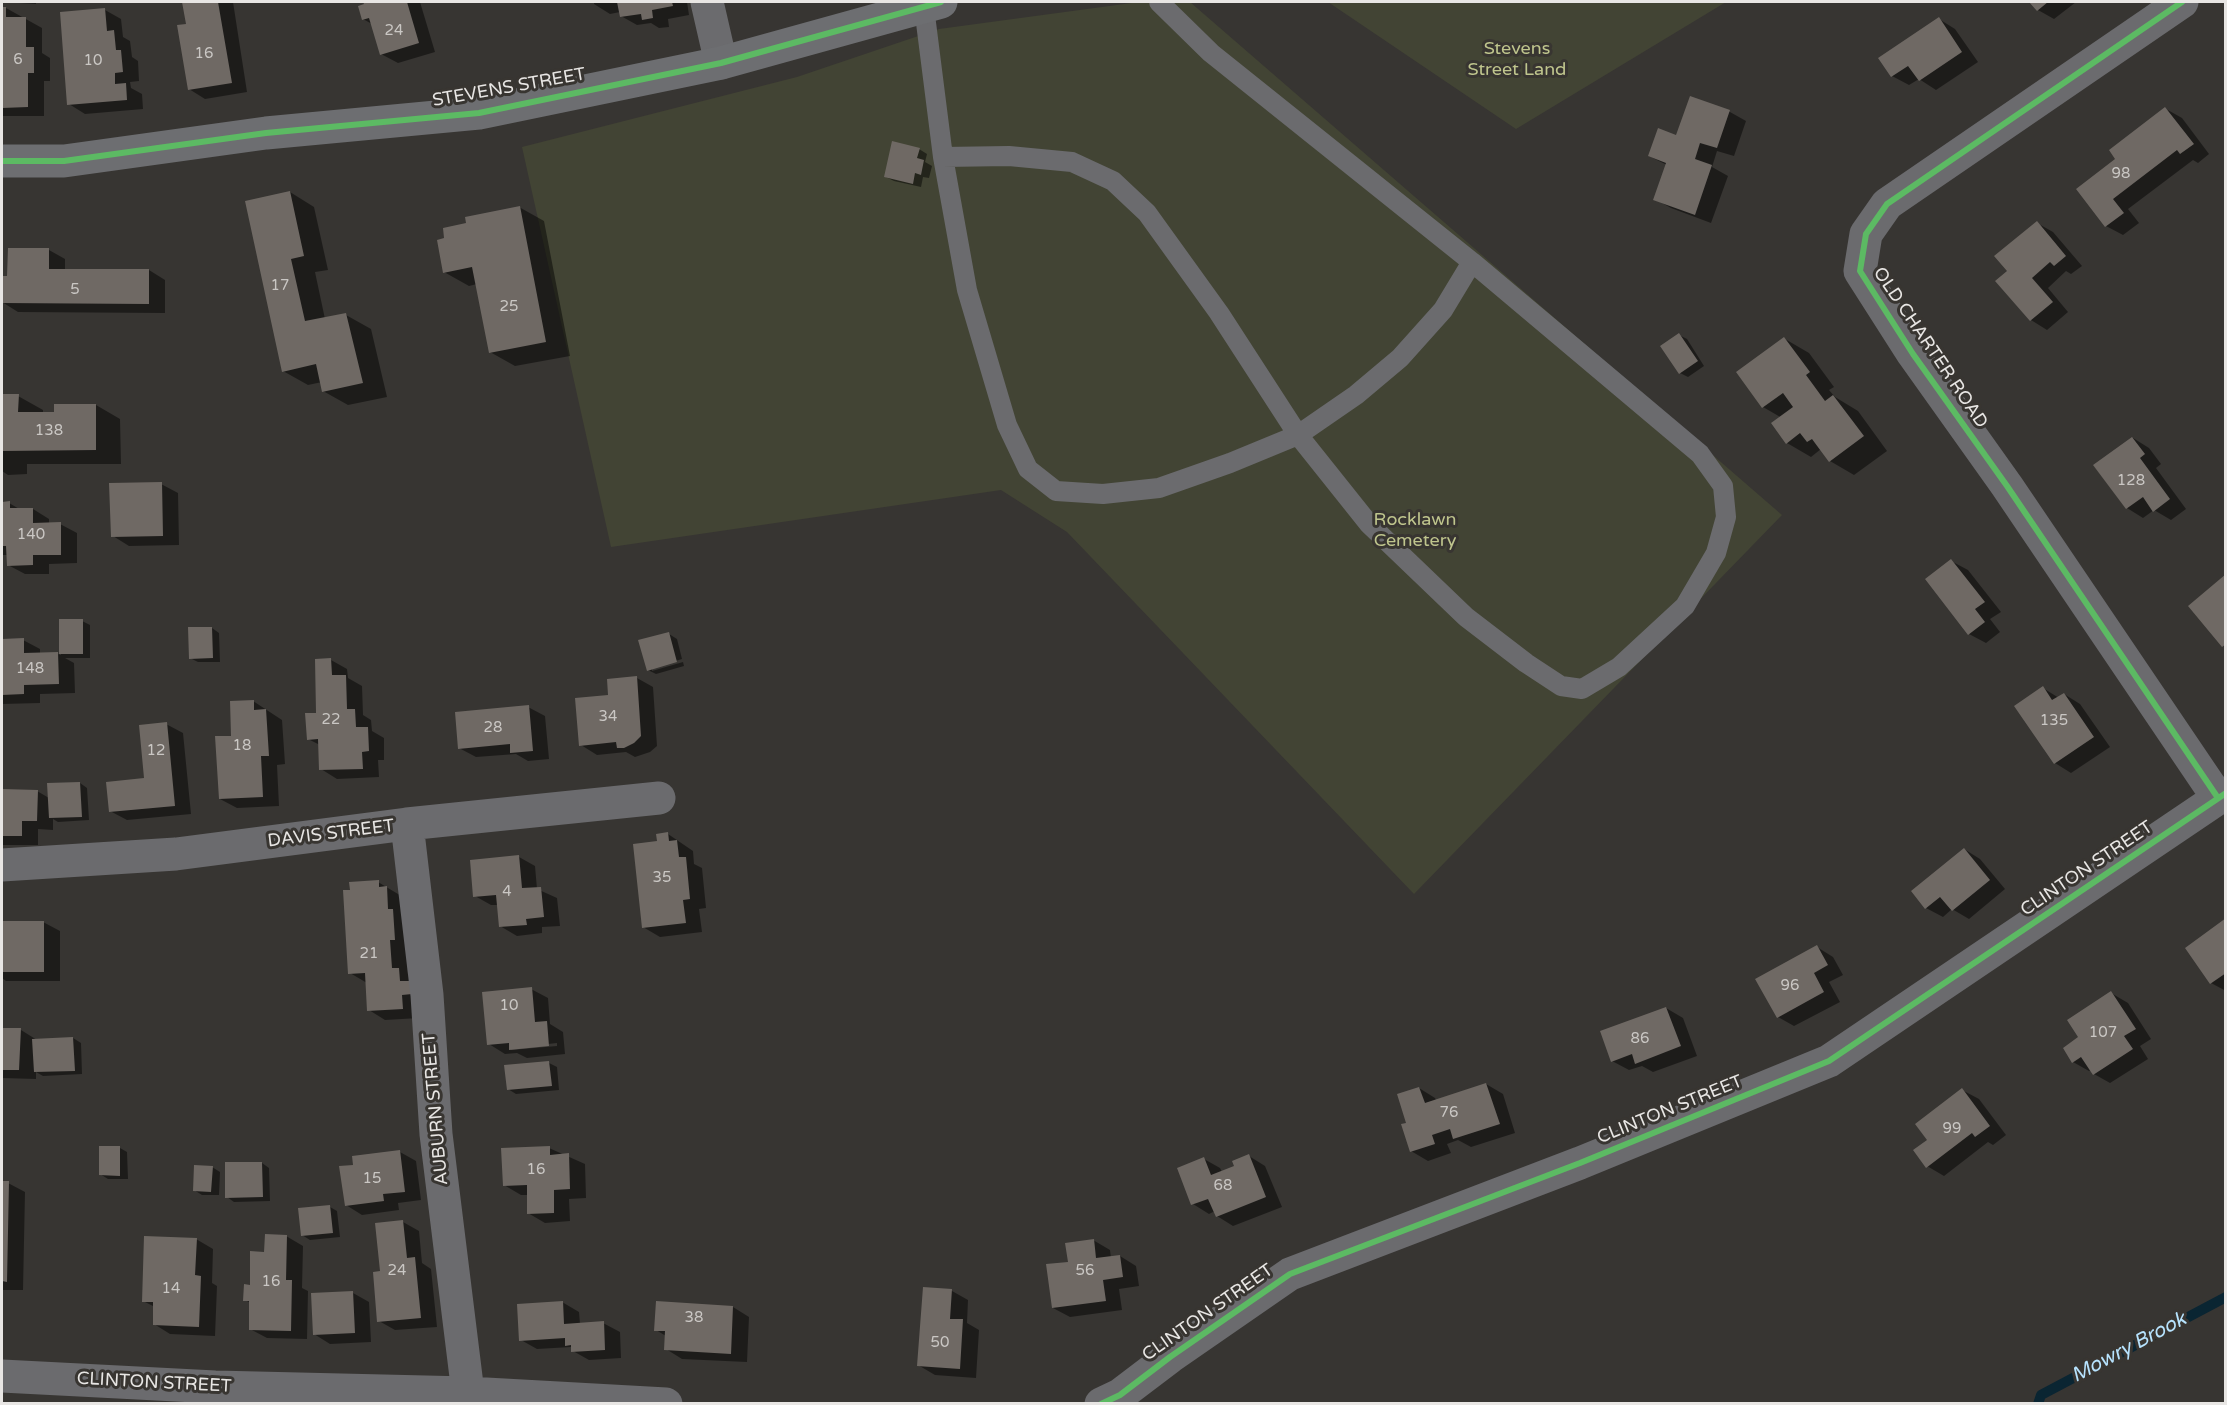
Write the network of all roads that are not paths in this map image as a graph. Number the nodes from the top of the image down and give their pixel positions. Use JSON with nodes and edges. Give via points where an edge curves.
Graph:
{"nodes":[{"id":1,"x":707,"y":2,"type":"edge"},
{"id":2,"x":1159,"y":2,"type":"edge"},
{"id":3,"x":2182,"y":2,"type":"edge"},
{"id":4,"x":932,"y":4,"type":"edge"},
{"id":5,"x":721,"y":63,"type":"junction"},
{"id":6,"x":944,"y":157,"type":"junction"},
{"id":7,"x":2,"y":161,"type":"edge"},
{"id":8,"x":1472,"y":262,"type":"junction"},
{"id":9,"x":1298,"y":435,"type":"junction"},
{"id":10,"x":2222,"y":796,"type":"edge"},
{"id":11,"x":659,"y":798,"type":"dead end"},
{"id":12,"x":407,"y":824,"type":"junction"},
{"id":13,"x":2,"y":865,"type":"edge"},
{"id":14,"x":2,"y":1376,"type":"edge"},
{"id":15,"x":468,"y":1393,"type":"junction"},
{"id":16,"x":666,"y":1404,"type":"edge"},
{"id":17,"x":1101,"y":1404,"type":"edge"}],
"edges":[{"from":1,"to":5,"type":"street"},
{"from":2,"to":8,"type":"lane","via":[[1211,54]]},
{"from":3,"to":10,"type":"street","name":"OLD CHARTER ROAD","via":[[1887,204],[1866,234],[1860,271],[1913,354]]},
{"from":4,"to":5,"type":"street","name":"STEVENS STREET"},
{"from":4,"to":6,"type":"lane"},
{"from":5,"to":7,"type":"street","name":"STEVENS STREET","via":[[479,113],[266,133],[64,161]]},
{"from":6,"to":9,"type":"lane","via":[[1009,156],[1072,162],[1113,181],[1147,213],[1220,313]]},
{"from":6,"to":9,"type":"lane","via":[[967,290],[1007,425],[1028,469],[1047,484],[1056,491],[1103,495],[1159,488]]},
{"from":8,"to":9,"type":"lane","via":[[1443,310],[1400,358],[1356,395]]},
{"from":8,"to":9,"type":"lane","via":[[1701,454],[1723,486],[1726,517],[1716,553],[1685,606],[1619,667],[1582,689],[1561,686],[1466,616],[1369,524]]},
{"from":10,"to":17,"type":"street","name":"CLINTON STREET","via":[[1829,1061],[1580,1163],[1290,1274],[1120,1395]]},
{"from":11,"to":12,"type":"street","name":"DAVIS STREET"},
{"from":12,"to":13,"type":"street","name":"DAVIS STREET","via":[[176,854]]},
{"from":12,"to":15,"type":"street","name":"AUBURN STREET","via":[[427,995],[436,1134]]},
{"from":14,"to":15,"type":"street","name":"CLINTON STREET","via":[[215,1387]]},
{"from":15,"to":16,"type":"street","name":"CLINTON STREET"}]}
